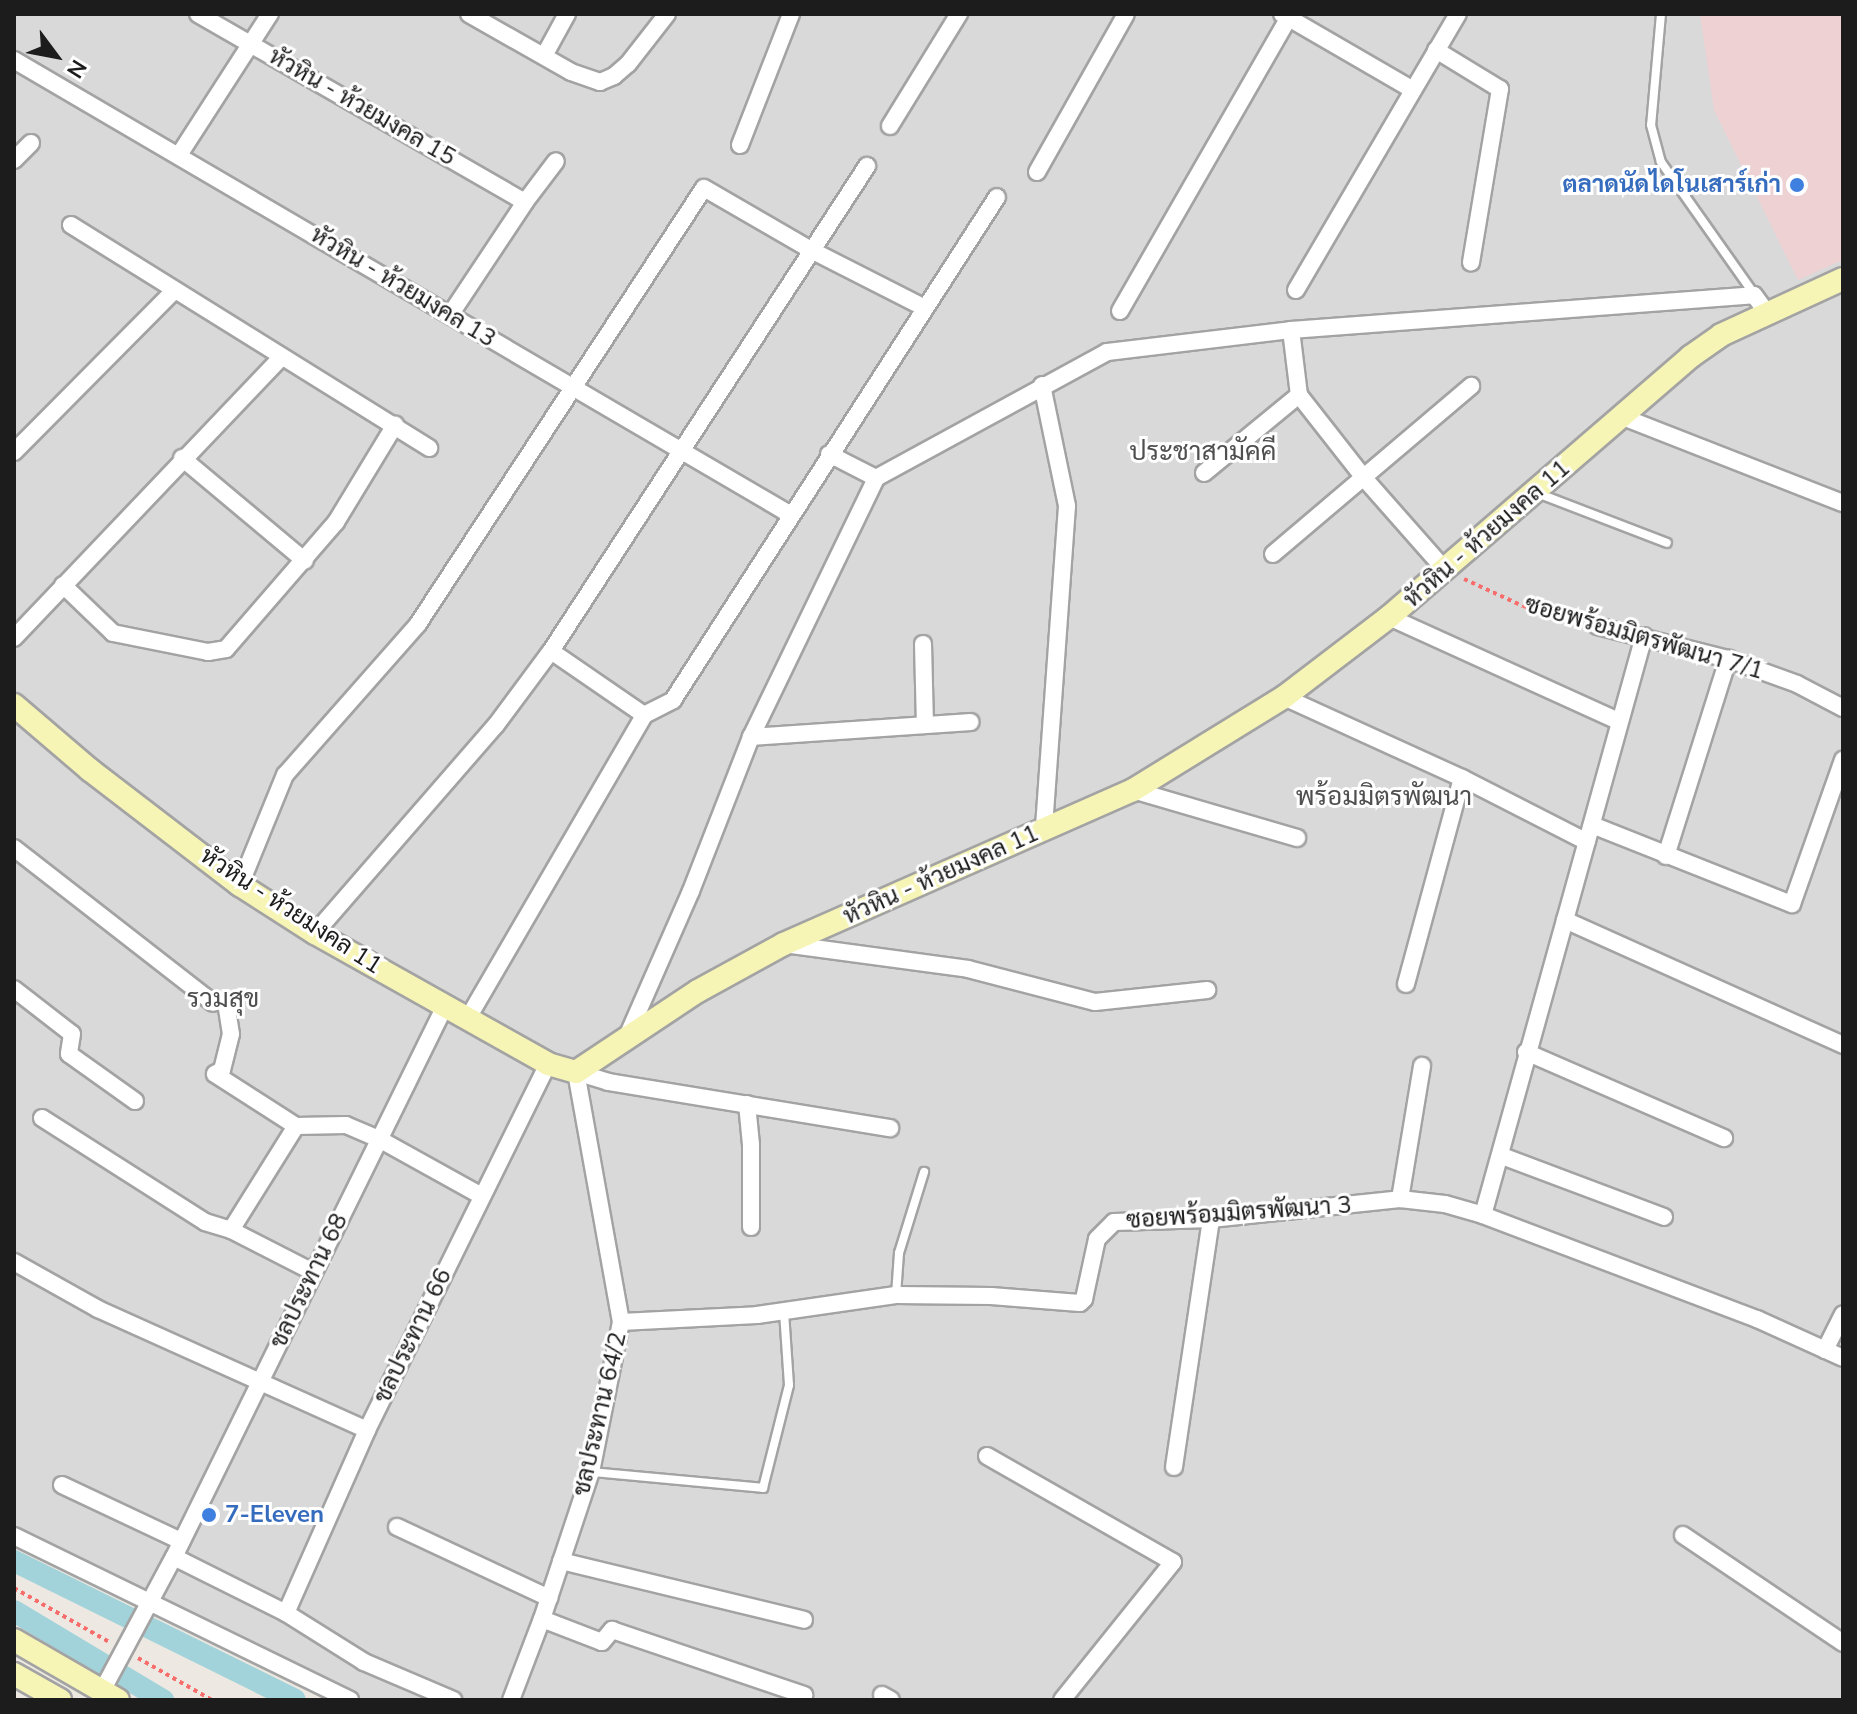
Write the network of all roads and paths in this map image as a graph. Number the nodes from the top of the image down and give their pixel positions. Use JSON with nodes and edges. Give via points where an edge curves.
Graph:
{"nodes":[{"id":1,"x":198,"y":14,"type":"edge"},
{"id":2,"x":270,"y":14,"type":"edge"},
{"id":3,"x":469,"y":14,"type":"edge"},
{"id":4,"x":567,"y":14,"type":"edge"},
{"id":5,"x":667,"y":14,"type":"edge"},
{"id":6,"x":791,"y":14,"type":"edge"},
{"id":7,"x":959,"y":14,"type":"edge"},
{"id":8,"x":1126,"y":14,"type":"edge"},
{"id":9,"x":1458,"y":14,"type":"edge"},
{"id":10,"x":1661,"y":14,"type":"edge"},
{"id":11,"x":1287,"y":15,"type":"edge"},
{"id":12,"x":251,"y":43,"type":"junction"},
{"id":13,"x":1436,"y":50,"type":"junction"},
{"id":14,"x":544,"y":56,"type":"junction"},
{"id":15,"x":14,"y":60,"type":"edge"},
{"id":16,"x":1413,"y":90,"type":"junction"},
{"id":17,"x":890,"y":126,"type":"dead end"},
{"id":18,"x":31,"y":143,"type":"dead end"},
{"id":19,"x":740,"y":145,"type":"dead end"},
{"id":20,"x":179,"y":155,"type":"junction"},
{"id":21,"x":14,"y":160,"type":"edge"},
{"id":22,"x":556,"y":161,"type":"dead end"},
{"id":23,"x":867,"y":166,"type":"dead end"},
{"id":24,"x":1037,"y":172,"type":"dead end"},
{"id":25,"x":997,"y":197,"type":"dead end"},
{"id":26,"x":525,"y":202,"type":"junction"},
{"id":27,"x":71,"y":225,"type":"dead end"},
{"id":28,"x":811,"y":250,"type":"junction"},
{"id":29,"x":1471,"y":263,"type":"dead end"},
{"id":30,"x":1843,"y":279,"type":"edge"},
{"id":31,"x":175,"y":290,"type":"junction"},
{"id":32,"x":1296,"y":290,"type":"dead end"},
{"id":33,"x":1761,"y":304,"type":"junction"},
{"id":34,"x":925,"y":308,"type":"junction"},
{"id":35,"x":1120,"y":311,"type":"dead end"},
{"id":36,"x":450,"y":315,"type":"junction"},
{"id":37,"x":1291,"y":330,"type":"junction"},
{"id":38,"x":281,"y":358,"type":"junction"},
{"id":39,"x":1042,"y":385,"type":"junction"},
{"id":40,"x":1471,"y":386,"type":"dead end"},
{"id":41,"x":573,"y":389,"type":"junction"},
{"id":42,"x":1299,"y":395,"type":"junction"},
{"id":43,"x":1623,"y":417,"type":"junction"},
{"id":44,"x":395,"y":425,"type":"junction"},
{"id":45,"x":429,"y":448,"type":"dead end"},
{"id":46,"x":14,"y":452,"type":"edge"},
{"id":47,"x":681,"y":453,"type":"junction"},
{"id":48,"x":829,"y":454,"type":"junction"},
{"id":49,"x":182,"y":458,"type":"junction"},
{"id":50,"x":1204,"y":473,"type":"dead end"},
{"id":51,"x":876,"y":478,"type":"junction"},
{"id":52,"x":1364,"y":478,"type":"junction"},
{"id":53,"x":1535,"y":492,"type":"junction"},
{"id":54,"x":1843,"y":503,"type":"edge"},
{"id":55,"x":791,"y":515,"type":"junction"},
{"id":56,"x":1667,"y":543,"type":"dead end"},
{"id":57,"x":1273,"y":554,"type":"dead end"},
{"id":58,"x":305,"y":561,"type":"junction"},
{"id":59,"x":1445,"y":570,"type":"junction"},
{"id":60,"x":63,"y":585,"type":"junction"},
{"id":61,"x":1389,"y":617,"type":"junction"},
{"id":62,"x":1597,"y":626,"type":"joint"},
{"id":63,"x":1644,"y":636,"type":"junction"},
{"id":64,"x":14,"y":638,"type":"edge"},
{"id":65,"x":923,"y":644,"type":"dead end"},
{"id":66,"x":551,"y":651,"type":"junction"},
{"id":67,"x":1728,"y":659,"type":"junction"},
{"id":68,"x":1284,"y":697,"type":"junction"},
{"id":69,"x":14,"y":705,"type":"edge"},
{"id":70,"x":1843,"y":708,"type":"edge"},
{"id":71,"x":644,"y":715,"type":"junction"},
{"id":72,"x":1618,"y":721,"type":"junction"},
{"id":73,"x":970,"y":722,"type":"dead end"},
{"id":74,"x":925,"y":725,"type":"junction"},
{"id":75,"x":751,"y":737,"type":"junction"},
{"id":76,"x":1843,"y":760,"type":"edge"},
{"id":77,"x":1462,"y":778,"type":"junction"},
{"id":78,"x":1133,"y":790,"type":"junction"},
{"id":79,"x":1044,"y":830,"type":"junction"},
{"id":80,"x":1589,"y":834,"type":"junction"},
{"id":81,"x":1297,"y":838,"type":"dead end"},
{"id":82,"x":14,"y":848,"type":"edge"},
{"id":83,"x":1666,"y":856,"type":"junction"},
{"id":84,"x":240,"y":885,"type":"junction"},
{"id":85,"x":1565,"y":920,"type":"junction"},
{"id":86,"x":315,"y":933,"type":"junction"},
{"id":87,"x":784,"y":944,"type":"junction"},
{"id":88,"x":1406,"y":984,"type":"dead end"},
{"id":89,"x":14,"y":989,"type":"edge"},
{"id":90,"x":1207,"y":990,"type":"dead end"},
{"id":91,"x":445,"y":1006,"type":"junction"},
{"id":92,"x":468,"y":1018,"type":"junction"},
{"id":93,"x":625,"y":1042,"type":"junction"},
{"id":94,"x":1843,"y":1045,"type":"edge"},
{"id":95,"x":1526,"y":1052,"type":"junction"},
{"id":96,"x":548,"y":1064,"type":"junction"},
{"id":97,"x":1422,"y":1066,"type":"dead end"},
{"id":98,"x":576,"y":1072,"type":"junction"},
{"id":99,"x":135,"y":1101,"type":"dead end"},
{"id":100,"x":747,"y":1104,"type":"junction"},
{"id":101,"x":42,"y":1118,"type":"dead end"},
{"id":102,"x":296,"y":1126,"type":"junction"},
{"id":103,"x":890,"y":1128,"type":"dead end"},
{"id":104,"x":1724,"y":1138,"type":"dead end"},
{"id":105,"x":379,"y":1139,"type":"junction"},
{"id":106,"x":1502,"y":1156,"type":"junction"},
{"id":107,"x":924,"y":1172,"type":"dead end"},
{"id":108,"x":482,"y":1196,"type":"junction"},
{"id":109,"x":1400,"y":1199,"type":"junction"},
{"id":110,"x":1483,"y":1215,"type":"junction"},
{"id":111,"x":1664,"y":1217,"type":"dead end"},
{"id":112,"x":1211,"y":1219,"type":"junction"},
{"id":113,"x":751,"y":1227,"type":"dead end"},
{"id":114,"x":231,"y":1230,"type":"junction"},
{"id":115,"x":14,"y":1262,"type":"edge"},
{"id":116,"x":311,"y":1271,"type":"junction"},
{"id":117,"x":896,"y":1295,"type":"junction"},
{"id":118,"x":784,"y":1311,"type":"junction"},
{"id":119,"x":1843,"y":1314,"type":"edge"},
{"id":120,"x":621,"y":1322,"type":"junction"},
{"id":121,"x":1825,"y":1350,"type":"junction"},
{"id":122,"x":1843,"y":1358,"type":"edge"},
{"id":123,"x":261,"y":1381,"type":"junction"},
{"id":124,"x":367,"y":1430,"type":"junction"},
{"id":125,"x":987,"y":1456,"type":"dead end"},
{"id":126,"x":1174,"y":1467,"type":"dead end"},
{"id":127,"x":591,"y":1472,"type":"junction"},
{"id":128,"x":62,"y":1485,"type":"dead end"},
{"id":129,"x":397,"y":1527,"type":"dead end"},
{"id":130,"x":1683,"y":1535,"type":"dead end"},
{"id":131,"x":14,"y":1536,"type":"edge"},
{"id":132,"x":177,"y":1549,"type":"junction"},
{"id":133,"x":561,"y":1561,"type":"junction"},
{"id":134,"x":549,"y":1598,"type":"junction"},
{"id":135,"x":150,"y":1601,"type":"junction"},
{"id":136,"x":286,"y":1613,"type":"junction"},
{"id":137,"x":542,"y":1619,"type":"junction"},
{"id":138,"x":804,"y":1620,"type":"dead end"},
{"id":139,"x":14,"y":1640,"type":"edge"},
{"id":140,"x":1843,"y":1643,"type":"edge"},
{"id":141,"x":14,"y":1674,"type":"edge"},
{"id":142,"x":110,"y":1695,"type":"edge"},
{"id":143,"x":804,"y":1695,"type":"dead end"},
{"id":144,"x":60,"y":1700,"type":"edge"},
{"id":145,"x":350,"y":1700,"type":"edge"},
{"id":146,"x":453,"y":1700,"type":"edge"},
{"id":147,"x":511,"y":1700,"type":"edge"},
{"id":148,"x":1062,"y":1700,"type":"edge"}],
"edges":[{"from":1,"to":12,"type":"street","name":"หัวหิน - ห้วยมงคล 15"},
{"from":2,"to":12,"type":"street"},
{"from":3,"to":14,"type":"street"},
{"from":4,"to":14,"type":"street"},
{"from":5,"to":14,"type":"street","via":[[628,64],[600,82]]},
{"from":6,"to":19,"type":"street"},
{"from":7,"to":17,"type":"street"},
{"from":8,"to":24,"type":"street"},
{"from":9,"to":13,"type":"street"},
{"from":10,"to":33,"type":"lane","via":[[1651,125],[1661,162]]},
{"from":11,"to":16,"type":"street"},
{"from":11,"to":35,"type":"street"},
{"from":12,"to":20,"type":"street"},
{"from":12,"to":26,"type":"street","name":"หัวหิน - ห้วยมงคล 15"},
{"from":13,"to":16,"type":"street"},
{"from":13,"to":29,"type":"street","via":[[1500,89]]},
{"from":15,"to":20,"type":"street","name":"หัวหิน - ห้วยมงคล 13"},
{"from":16,"to":32,"type":"street"},
{"from":18,"to":21,"type":"street"},
{"from":20,"to":36,"type":"street","name":"หัวหิน - ห้วยมงคล 13"},
{"from":22,"to":26,"type":"street"},
{"from":23,"to":28,"type":"street"},
{"from":25,"to":34,"type":"street"},
{"from":26,"to":36,"type":"street"},
{"from":27,"to":31,"type":"street"},
{"from":28,"to":34,"type":"street"},
{"from":28,"to":41,"type":"street","via":[[704,188]]},
{"from":28,"to":47,"type":"street"},
{"from":30,"to":33,"type":"street","name":"หัวหิน - ห้วยมงคล 11"},
{"from":31,"to":38,"type":"street"},
{"from":31,"to":46,"type":"street"},
{"from":33,"to":37,"type":"street"},
{"from":33,"to":43,"type":"street","name":"หัวหิน - ห้วยมงคล 11"},
{"from":34,"to":48,"type":"street"},
{"from":36,"to":41,"type":"street","name":"หัวหิน - ห้วยมงคล 13"},
{"from":37,"to":39,"type":"street","via":[[1107,352]]},
{"from":37,"to":42,"type":"street"},
{"from":38,"to":44,"type":"street"},
{"from":38,"to":49,"type":"street"},
{"from":39,"to":51,"type":"street"},
{"from":39,"to":79,"type":"street","via":[[1067,506]]},
{"from":40,"to":52,"type":"street"},
{"from":41,"to":47,"type":"street","name":"หัวหิน - ห้วยมงคล 13"},
{"from":41,"to":84,"type":"street","via":[[418,624],[285,775]]},
{"from":42,"to":50,"type":"street"},
{"from":42,"to":52,"type":"street"},
{"from":43,"to":53,"type":"street","name":"หัวหิน - ห้วยมงคล 11"},
{"from":43,"to":54,"type":"street"},
{"from":44,"to":45,"type":"street"},
{"from":44,"to":58,"type":"street","via":[[336,522]]},
{"from":47,"to":55,"type":"street","name":"หัวหิน - ห้วยมงคล 13"},
{"from":47,"to":66,"type":"street"},
{"from":48,"to":51,"type":"street"},
{"from":48,"to":55,"type":"street"},
{"from":49,"to":58,"type":"street"},
{"from":49,"to":60,"type":"street"},
{"from":51,"to":75,"type":"street"},
{"from":52,"to":57,"type":"street"},
{"from":52,"to":59,"type":"street"},
{"from":53,"to":56,"type":"lane"},
{"from":53,"to":59,"type":"street","name":"หัวหิน - ห้วยมงคล 11"},
{"from":55,"to":71,"type":"street","via":[[673,700]]},
{"from":58,"to":60,"type":"street","via":[[226,649],[208,652],[113,633]]},
{"from":59,"to":61,"type":"street","name":"หัวหิน - ห้วยมงคล 11"},
{"from":59,"to":62,"type":"path","name":"ซอยพร้อมมิตรพัฒนา 7/1","via":[[1523,606]]},
{"from":60,"to":64,"type":"street"},
{"from":61,"to":68,"type":"street","name":"หัวหิน - ห้วยมงคล 11"},
{"from":61,"to":72,"type":"street"},
{"from":62,"to":63,"type":"street","name":"ซอยพร้อมมิตรพัฒนา 7/1"},
{"from":63,"to":67,"type":"street","name":"ซอยพร้อมมิตรพัฒนา 7/1"},
{"from":63,"to":72,"type":"street"},
{"from":65,"to":74,"type":"street"},
{"from":66,"to":71,"type":"street"},
{"from":66,"to":86,"type":"street","via":[[496,725]]},
{"from":67,"to":70,"type":"street","name":"ซอยพร้อมมิตรพัฒนา 7/1","via":[[1797,684]]},
{"from":67,"to":83,"type":"street"},
{"from":68,"to":77,"type":"street"},
{"from":68,"to":78,"type":"street","name":"หัวหิน - ห้วยมงคล 11"},
{"from":69,"to":84,"type":"street","name":"หัวหิน - ห้วยมงคล 11"},
{"from":71,"to":92,"type":"street"},
{"from":72,"to":80,"type":"street"},
{"from":73,"to":74,"type":"street"},
{"from":74,"to":75,"type":"street"},
{"from":75,"to":93,"type":"street"},
{"from":76,"to":83,"type":"street","via":[[1792,904]]},
{"from":77,"to":80,"type":"street"},
{"from":77,"to":88,"type":"street"},
{"from":78,"to":79,"type":"street","name":"หัวหิน - ห้วยมงคล 11"},
{"from":78,"to":81,"type":"street"},
{"from":79,"to":87,"type":"street","name":"หัวหิน - ห้วยมงคล 11"},
{"from":80,"to":83,"type":"street"},
{"from":80,"to":85,"type":"street"},
{"from":82,"to":102,"type":"street","via":[[220,1006],[231,1034],[222,1070],[215,1074]]},
{"from":84,"to":86,"type":"street","name":"หัวหิน - ห้วยมงคล 11"},
{"from":85,"to":94,"type":"street"},
{"from":85,"to":95,"type":"street"},
{"from":86,"to":91,"type":"street","name":"หัวหิน - ห้วยมงคล 11"},
{"from":87,"to":90,"type":"street","via":[[968,969],[1095,1002]]},
{"from":87,"to":93,"type":"street","name":"หัวหิน - ห้วยมงคล 11","via":[[698,991]]},
{"from":89,"to":99,"type":"street","via":[[72,1034],[69,1054]]},
{"from":91,"to":92,"type":"street","name":"หัวหิน - ห้วยมงคล 11"},
{"from":91,"to":105,"type":"street","name":"ชลประทาน 68"},
{"from":92,"to":96,"type":"street","name":"หัวหิน - ห้วยมงคล 11"},
{"from":93,"to":98,"type":"street","name":"หัวหิน - ห้วยมงคล 11"},
{"from":95,"to":104,"type":"street"},
{"from":95,"to":106,"type":"street"},
{"from":96,"to":98,"type":"street","name":"หัวหิน - ห้วยมงคล 11"},
{"from":96,"to":108,"type":"street","name":"ชลประทาน 66"},
{"from":97,"to":109,"type":"street"},
{"from":98,"to":100,"type":"street"},
{"from":98,"to":120,"type":"street","name":"ชลประทาน 64/2"},
{"from":100,"to":103,"type":"street"},
{"from":100,"to":113,"type":"street"},
{"from":101,"to":114,"type":"street","via":[[205,1222]]},
{"from":102,"to":105,"type":"street","via":[[346,1125]]},
{"from":102,"to":114,"type":"street"},
{"from":105,"to":108,"type":"street"},
{"from":105,"to":116,"type":"street","name":"ชลประทาน 68"},
{"from":106,"to":110,"type":"street"},
{"from":106,"to":111,"type":"street"},
{"from":107,"to":117,"type":"lane","via":[[899,1253]]},
{"from":108,"to":124,"type":"street","name":"ชลประทาน 66"},
{"from":109,"to":110,"type":"street","name":"ซอยพร้อมมิตรพัฒนา 3"},
{"from":109,"to":112,"type":"street","name":"ซอยพร้อมมิตรพัฒนา 3"},
{"from":110,"to":121,"type":"street","name":"ซอยพร้อมมิตรพัฒนา 3"},
{"from":112,"to":117,"type":"street","name":"ซอยพร้อมมิตรพัฒนา 3","via":[[1114,1222],[1097,1239],[1080,1303]]},
{"from":112,"to":126,"type":"street"},
{"from":114,"to":116,"type":"street"},
{"from":115,"to":123,"type":"street","via":[[98,1309]]},
{"from":116,"to":123,"type":"street","name":"ชลประทาน 68"},
{"from":117,"to":118,"type":"street","name":"ซอยพร้อมมิตรพัฒนา 3"},
{"from":118,"to":120,"type":"street","name":"ซอยพร้อมมิตรพัฒนา 3"},
{"from":118,"to":127,"type":"lane","via":[[789,1385],[763,1488]]},
{"from":119,"to":121,"type":"street"},
{"from":120,"to":127,"type":"street","name":"ชลประทาน 64/2"},
{"from":121,"to":122,"type":"street","name":"ซอยพร้อมมิตรพัฒนา 3"},
{"from":123,"to":124,"type":"street"},
{"from":123,"to":132,"type":"street","name":"ชลประทาน 68"},
{"from":124,"to":136,"type":"street","name":"ชลประทาน 66"},
{"from":125,"to":148,"type":"street","via":[[1173,1562]]},
{"from":127,"to":133,"type":"street","name":"ชลประทาน 64/2"},
{"from":128,"to":132,"type":"street"},
{"from":129,"to":134,"type":"street"},
{"from":130,"to":140,"type":"street"},
{"from":131,"to":135,"type":"street"},
{"from":132,"to":135,"type":"street","name":"ชลประทาน 68"},
{"from":132,"to":136,"type":"street"},
{"from":133,"to":134,"type":"street","name":"ชลประทาน 64/2"},
{"from":133,"to":138,"type":"street"},
{"from":134,"to":137,"type":"street","name":"ชลประทาน 64/2"},
{"from":135,"to":142,"type":"street","name":"ชลประทาน 68","via":[[119,1659]]},
{"from":135,"to":145,"type":"street"},
{"from":136,"to":146,"type":"street","via":[[364,1662]]},
{"from":137,"to":143,"type":"street","via":[[602,1642],[612,1630]]},
{"from":137,"to":147,"type":"street","name":"ชลประทาน 64/2"},
{"from":139,"to":142,"type":"street"},
{"from":141,"to":144,"type":"street"}]}
